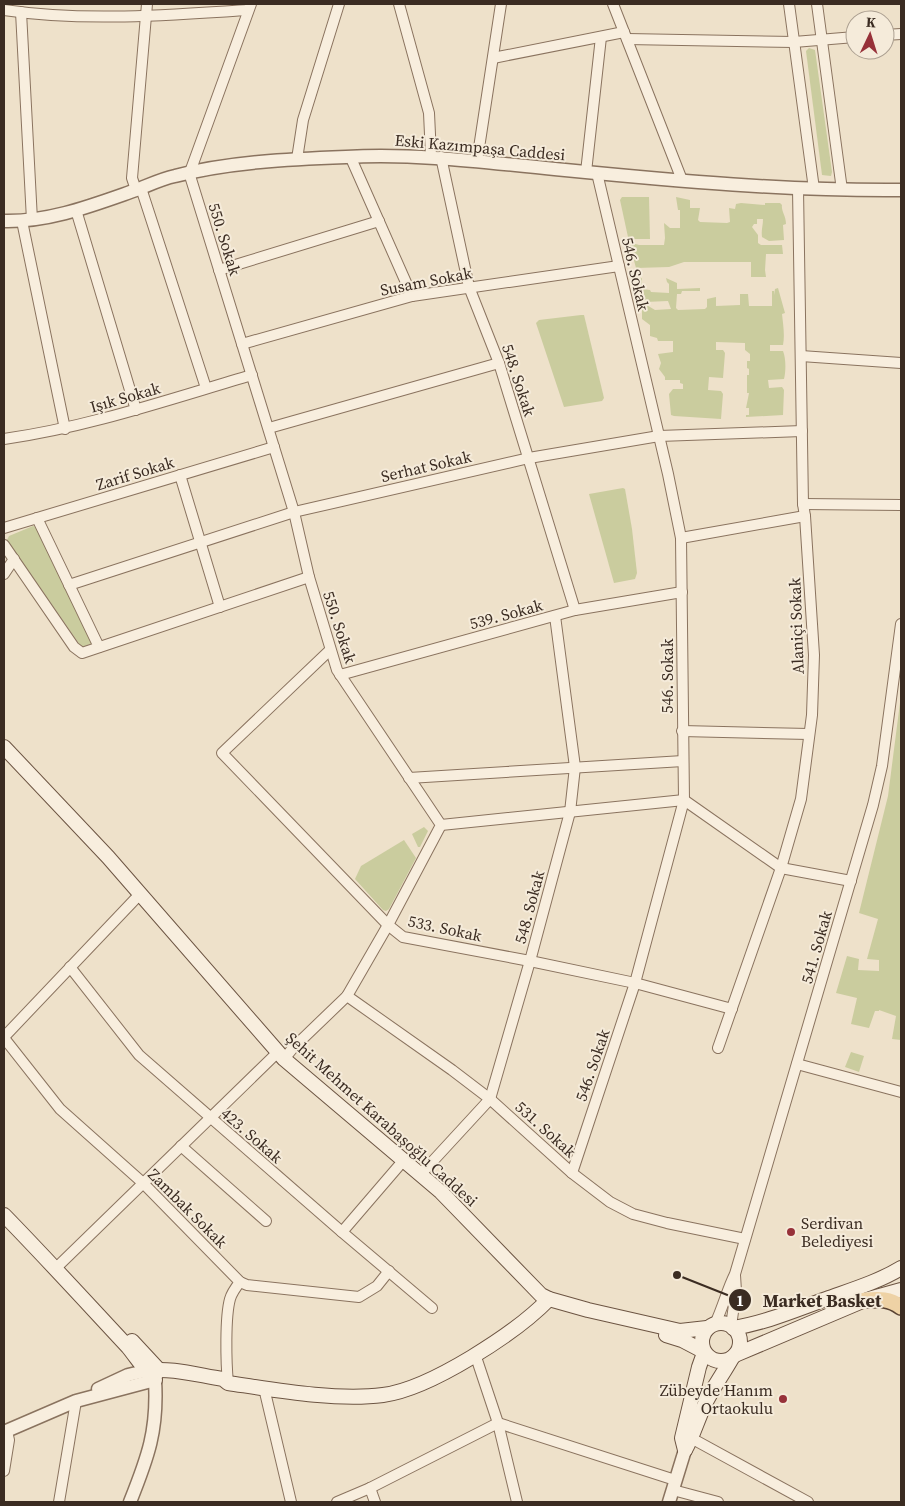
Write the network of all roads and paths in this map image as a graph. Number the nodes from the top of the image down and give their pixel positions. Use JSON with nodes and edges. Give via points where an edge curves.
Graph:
{"nodes":[{"id":1,"x":147,"y":4,"type":"edge"},
{"id":2,"x":339,"y":4,"type":"edge"},
{"id":3,"x":399,"y":4,"type":"edge"},
{"id":4,"x":501,"y":4,"type":"edge"},
{"id":5,"x":613,"y":4,"type":"edge"},
{"id":6,"x":789,"y":4,"type":"edge"},
{"id":7,"x":817,"y":4,"type":"edge"},
{"id":8,"x":250,"y":7,"type":"edge"},
{"id":9,"x":4,"y":10,"type":"edge"},
{"id":10,"x":21,"y":12,"type":"junction"},
{"id":11,"x":146,"y":16,"type":"junction"},
{"id":12,"x":626,"y":36,"type":"junction"},
{"id":13,"x":601,"y":37,"type":"junction"},
{"id":14,"x":845,"y":38,"type":"edge"},
{"id":15,"x":822,"y":40,"type":"junction"},
{"id":16,"x":794,"y":42,"type":"junction"},
{"id":17,"x":493,"y":58,"type":"junction"},
{"id":18,"x":350,"y":156,"type":"junction"},
{"id":19,"x":436,"y":157,"type":"junction"},
{"id":20,"x":297,"y":159,"type":"junction"},
{"id":21,"x":477,"y":161,"type":"junction"},
{"id":22,"x":190,"y":172,"type":"junction"},
{"id":23,"x":592,"y":172,"type":"junction"},
{"id":24,"x":682,"y":180,"type":"junction"},
{"id":25,"x":138,"y":189,"type":"junction"},
{"id":26,"x":798,"y":189,"type":"junction"},
{"id":27,"x":814,"y":189,"type":"junction"},
{"id":28,"x":842,"y":190,"type":"junction"},
{"id":29,"x":901,"y":190,"type":"edge"},
{"id":30,"x":76,"y":210,"type":"junction"},
{"id":31,"x":27,"y":220,"type":"junction"},
{"id":32,"x":4,"y":221,"type":"edge"},
{"id":33,"x":379,"y":221,"type":"junction"},
{"id":34,"x":619,"y":266,"type":"junction"},
{"id":35,"x":219,"y":270,"type":"junction"},
{"id":36,"x":469,"y":287,"type":"junction"},
{"id":37,"x":412,"y":296,"type":"junction"},
{"id":38,"x":242,"y":344,"type":"junction"},
{"id":39,"x":800,"y":356,"type":"junction"},
{"id":40,"x":499,"y":363,"type":"junction"},
{"id":41,"x":901,"y":363,"type":"edge"},
{"id":42,"x":252,"y":375,"type":"junction"},
{"id":43,"x":206,"y":388,"type":"junction"},
{"id":44,"x":136,"y":410,"type":"junction"},
{"id":45,"x":269,"y":428,"type":"junction"},
{"id":46,"x":65,"y":429,"type":"junction"},
{"id":47,"x":802,"y":431,"type":"junction"},
{"id":48,"x":659,"y":436,"type":"junction"},
{"id":49,"x":4,"y":439,"type":"edge"},
{"id":50,"x":274,"y":447,"type":"junction"},
{"id":51,"x":528,"y":458,"type":"junction"},
{"id":52,"x":180,"y":475,"type":"junction"},
{"id":53,"x":802,"y":504,"type":"junction"},
{"id":54,"x":901,"y":505,"type":"edge"},
{"id":55,"x":294,"y":512,"type":"junction"},
{"id":56,"x":805,"y":516,"type":"junction"},
{"id":57,"x":37,"y":518,"type":"junction"},
{"id":58,"x":4,"y":528,"type":"edge"},
{"id":59,"x":681,"y":538,"type":"junction"},
{"id":60,"x":201,"y":542,"type":"junction"},
{"id":61,"x":4,"y":545,"type":"edge"},
{"id":62,"x":14,"y":559,"type":"junction"},
{"id":63,"x":4,"y":574,"type":"edge"},
{"id":64,"x":309,"y":577,"type":"junction"},
{"id":65,"x":69,"y":585,"type":"junction"},
{"id":66,"x":682,"y":592,"type":"junction"},
{"id":67,"x":220,"y":607,"type":"junction"},
{"id":68,"x":576,"y":610,"type":"junction"},
{"id":69,"x":554,"y":616,"type":"junction"},
{"id":70,"x":901,"y":624,"type":"edge"},
{"id":71,"x":99,"y":647,"type":"junction"},
{"id":72,"x":330,"y":650,"type":"junction"},
{"id":73,"x":340,"y":675,"type":"junction"},
{"id":74,"x":682,"y":730,"type":"junction"},
{"id":75,"x":809,"y":734,"type":"junction"},
{"id":76,"x":4,"y":747,"type":"edge"},
{"id":77,"x":683,"y":761,"type":"junction"},
{"id":78,"x":575,"y":767,"type":"junction"},
{"id":79,"x":409,"y":778,"type":"junction"},
{"id":80,"x":684,"y":800,"type":"junction"},
{"id":81,"x":570,"y":812,"type":"junction"},
{"id":82,"x":440,"y":825,"type":"junction"},
{"id":83,"x":781,"y":868,"type":"junction"},
{"id":84,"x":851,"y":881,"type":"junction"},
{"id":85,"x":140,"y":894,"type":"junction"},
{"id":86,"x":388,"y":924,"type":"junction"},
{"id":87,"x":530,"y":961,"type":"junction"},
{"id":88,"x":70,"y":966,"type":"junction"},
{"id":89,"x":635,"y":983,"type":"junction"},
{"id":90,"x":347,"y":996,"type":"junction"},
{"id":91,"x":732,"y":1009,"type":"junction"},
{"id":92,"x":4,"y":1037,"type":"edge"},
{"id":93,"x":718,"y":1048,"type":"dead end"},
{"id":94,"x":281,"y":1055,"type":"junction"},
{"id":95,"x":797,"y":1064,"type":"junction"},
{"id":96,"x":901,"y":1092,"type":"edge"},
{"id":97,"x":490,"y":1099,"type":"junction"},
{"id":98,"x":210,"y":1118,"type":"junction"},
{"id":99,"x":181,"y":1146,"type":"junction"},
{"id":100,"x":403,"y":1161,"type":"junction"},
{"id":101,"x":572,"y":1172,"type":"junction"},
{"id":102,"x":420,"y":1175,"type":"junction"},
{"id":103,"x":142,"y":1184,"type":"junction"},
{"id":104,"x":4,"y":1214,"type":"edge"},
{"id":105,"x":266,"y":1221,"type":"dead end"},
{"id":106,"x":342,"y":1232,"type":"junction"},
{"id":107,"x":745,"y":1240,"type":"junction"},
{"id":108,"x":56,"y":1268,"type":"junction"},
{"id":109,"x":901,"y":1268,"type":"edge"},
{"id":110,"x":389,"y":1271,"type":"junction"},
{"id":111,"x":735,"y":1274,"type":"junction"},
{"id":112,"x":240,"y":1282,"type":"junction"},
{"id":113,"x":901,"y":1290,"type":"edge"},
{"id":114,"x":549,"y":1299,"type":"junction"},
{"id":115,"x":865,"y":1300,"type":"junction"},
{"id":116,"x":901,"y":1307,"type":"edge"},
{"id":117,"x":432,"y":1308,"type":"dead end"},
{"id":118,"x":623,"y":1319,"type":"junction"},
{"id":119,"x":711,"y":1326,"type":"junction"},
{"id":120,"x":732,"y":1327,"type":"junction"},
{"id":121,"x":704,"y":1352,"type":"junction"},
{"id":122,"x":475,"y":1354,"type":"junction"},
{"id":123,"x":734,"y":1356,"type":"junction"},
{"id":124,"x":152,"y":1373,"type":"junction"},
{"id":125,"x":228,"y":1382,"type":"junction"},
{"id":126,"x":264,"y":1388,"type":"junction"},
{"id":127,"x":76,"y":1401,"type":"junction"},
{"id":128,"x":498,"y":1423,"type":"junction"},
{"id":129,"x":5,"y":1432,"type":"edge"},
{"id":130,"x":688,"y":1444,"type":"junction"},
{"id":131,"x":4,"y":1471,"type":"edge"},
{"id":132,"x":674,"y":1485,"type":"junction"},
{"id":133,"x":370,"y":1488,"type":"junction"},
{"id":134,"x":514,"y":1501,"type":"edge"},
{"id":135,"x":60,"y":1502,"type":"edge"},
{"id":136,"x":130,"y":1502,"type":"edge"},
{"id":137,"x":291,"y":1502,"type":"edge"},
{"id":138,"x":337,"y":1502,"type":"edge"},
{"id":139,"x":375,"y":1502,"type":"edge"},
{"id":140,"x":669,"y":1502,"type":"edge"},
{"id":141,"x":718,"y":1502,"type":"edge"},
{"id":142,"x":808,"y":1502,"type":"edge"}],
"edges":[{"from":1,"to":11,"type":"street"},
{"from":2,"to":20,"type":"street","via":[[303,120]]},
{"from":3,"to":19,"type":"street","name":"548. Sokak","via":[[429,113]]},
{"from":4,"to":17,"type":"street"},
{"from":5,"to":12,"type":"street"},
{"from":6,"to":16,"type":"street"},
{"from":7,"to":15,"type":"street"},
{"from":8,"to":11,"type":"street"},
{"from":8,"to":22,"type":"street"},
{"from":9,"to":10,"type":"street"},
{"from":10,"to":11,"type":"street","via":[[59,16]]},
{"from":10,"to":31,"type":"street"},
{"from":11,"to":25,"type":"street","via":[[132,178]]},
{"from":12,"to":13,"type":"street"},
{"from":12,"to":16,"type":"street"},
{"from":12,"to":24,"type":"street"},
{"from":13,"to":17,"type":"street"},
{"from":13,"to":23,"type":"street","name":"546. Sokak"},
{"from":14,"to":15,"type":"street"},
{"from":15,"to":16,"type":"street"},
{"from":15,"to":28,"type":"street"},
{"from":16,"to":27,"type":"street"},
{"from":17,"to":21,"type":"street"},
{"from":18,"to":19,"type":"street","name":"Eski Kazımpaşa Caddesi"},
{"from":18,"to":20,"type":"street","name":"Eski Kazımpaşa Caddesi"},
{"from":18,"to":33,"type":"street"},
{"from":19,"to":21,"type":"street","name":"Eski Kazımpaşa Caddesi"},
{"from":19,"to":36,"type":"street","name":"548. Sokak"},
{"from":20,"to":22,"type":"street","name":"Eski Kazımpaşa Caddesi"},
{"from":21,"to":23,"type":"street","name":"Eski Kazımpaşa Caddesi"},
{"from":22,"to":25,"type":"street","name":"Eski Kazımpaşa Caddesi"},
{"from":22,"to":35,"type":"street","name":"550. Sokak"},
{"from":23,"to":24,"type":"street","name":"Eski Kazımpaşa Caddesi"},
{"from":23,"to":34,"type":"street","name":"546. Sokak"},
{"from":24,"to":26,"type":"street","name":"Eski Kazımpaşa Caddesi"},
{"from":25,"to":30,"type":"street","name":"Eski Kazımpaşa Caddesi"},
{"from":25,"to":43,"type":"street"},
{"from":26,"to":27,"type":"street","name":"Eski Kazımpaşa Caddesi"},
{"from":26,"to":39,"type":"street","name":"Alaniçi Sokak"},
{"from":27,"to":28,"type":"street","name":"Eski Kazımpaşa Caddesi"},
{"from":28,"to":29,"type":"street","name":"Eski Kazımpaşa Caddesi"},
{"from":30,"to":31,"type":"street","name":"Eski Kazımpaşa Caddesi"},
{"from":30,"to":44,"type":"street"},
{"from":31,"to":32,"type":"street","name":"Eski Kazımpaşa Caddesi"},
{"from":31,"to":46,"type":"street"},
{"from":33,"to":35,"type":"street"},
{"from":33,"to":37,"type":"street"},
{"from":34,"to":36,"type":"street","name":"Susam Sokak"},
{"from":34,"to":48,"type":"street","name":"546. Sokak"},
{"from":35,"to":38,"type":"street","name":"550. Sokak"},
{"from":36,"to":37,"type":"street","name":"Susam Sokak"},
{"from":36,"to":40,"type":"street","name":"548. Sokak"},
{"from":37,"to":38,"type":"street","name":"Susam Sokak"},
{"from":38,"to":42,"type":"street","name":"550. Sokak"},
{"from":39,"to":41,"type":"street"},
{"from":39,"to":47,"type":"street","name":"Alaniçi Sokak"},
{"from":40,"to":45,"type":"street"},
{"from":40,"to":51,"type":"street","name":"548. Sokak"},
{"from":42,"to":43,"type":"street","name":"Işık Sokak"},
{"from":42,"to":45,"type":"street","name":"550. Sokak"},
{"from":43,"to":44,"type":"street","name":"Işık Sokak"},
{"from":44,"to":46,"type":"street","name":"Işık Sokak"},
{"from":45,"to":50,"type":"street","name":"550. Sokak"},
{"from":46,"to":49,"type":"street","name":"Işık Sokak"},
{"from":47,"to":48,"type":"street","name":"Serhat Sokak"},
{"from":47,"to":53,"type":"street","name":"Alaniçi Sokak"},
{"from":48,"to":51,"type":"street","name":"Serhat Sokak"},
{"from":48,"to":59,"type":"street","name":"546. Sokak"},
{"from":50,"to":52,"type":"street","name":"Zarif Sokak"},
{"from":50,"to":55,"type":"street","name":"550. Sokak"},
{"from":51,"to":55,"type":"street","name":"Serhat Sokak"},
{"from":51,"to":68,"type":"street","name":"548. Sokak"},
{"from":52,"to":57,"type":"street","name":"Zarif Sokak"},
{"from":52,"to":60,"type":"street"},
{"from":53,"to":54,"type":"street"},
{"from":53,"to":56,"type":"street","name":"Alaniçi Sokak"},
{"from":55,"to":60,"type":"street","name":"Serhat Sokak"},
{"from":55,"to":64,"type":"street","name":"550. Sokak"},
{"from":56,"to":59,"type":"street"},
{"from":56,"to":75,"type":"street","name":"Alaniçi Sokak","via":[[814,655]]},
{"from":57,"to":58,"type":"street","name":"Zarif Sokak"},
{"from":57,"to":65,"type":"street"},
{"from":59,"to":66,"type":"street","name":"546. Sokak"},
{"from":60,"to":65,"type":"street","name":"Serhat Sokak"},
{"from":60,"to":67,"type":"street"},
{"from":61,"to":62,"type":"street"},
{"from":62,"to":63,"type":"street"},
{"from":62,"to":71,"type":"street","via":[[74,647],[82,653]]},
{"from":64,"to":67,"type":"street"},
{"from":64,"to":72,"type":"street","name":"550. Sokak"},
{"from":65,"to":71,"type":"street"},
{"from":66,"to":68,"type":"street","name":"539. Sokak"},
{"from":66,"to":74,"type":"street","name":"546. Sokak"},
{"from":67,"to":71,"type":"street"},
{"from":68,"to":69,"type":"street","name":"539. Sokak"},
{"from":69,"to":73,"type":"street","name":"539. Sokak"},
{"from":69,"to":78,"type":"street","name":"548. Sokak"},
{"from":70,"to":84,"type":"street","name":"541. Sokak","via":[[882,766]]},
{"from":72,"to":73,"type":"street","name":"550. Sokak"},
{"from":72,"to":86,"type":"street","name":"533. Sokak","via":[[222,754]]},
{"from":73,"to":79,"type":"street","name":"550. Sokak"},
{"from":74,"to":75,"type":"street"},
{"from":74,"to":77,"type":"street","name":"546. Sokak"},
{"from":75,"to":83,"type":"street","name":"Alaniçi Sokak","via":[[801,799]]},
{"from":76,"to":85,"type":"main road","name":"Şehit Mehmet Karabaşoğlu Caddesi"},
{"from":77,"to":78,"type":"street"},
{"from":77,"to":80,"type":"street","name":"546. Sokak"},
{"from":78,"to":79,"type":"street"},
{"from":78,"to":81,"type":"street","name":"548. Sokak"},
{"from":79,"to":82,"type":"street","name":"550. Sokak"},
{"from":80,"to":81,"type":"street"},
{"from":80,"to":83,"type":"street"},
{"from":80,"to":89,"type":"street","name":"546. Sokak"},
{"from":81,"to":82,"type":"street"},
{"from":81,"to":87,"type":"street","name":"548. Sokak"},
{"from":82,"to":86,"type":"street"},
{"from":83,"to":84,"type":"street"},
{"from":83,"to":91,"type":"street","name":"Alaniçi Sokak"},
{"from":84,"to":95,"type":"street","name":"541. Sokak"},
{"from":85,"to":88,"type":"street"},
{"from":85,"to":94,"type":"main road","name":"Şehit Mehmet Karabaşoğlu Caddesi"},
{"from":86,"to":87,"type":"street","name":"533. Sokak","via":[[403,937]]},
{"from":86,"to":90,"type":"street"},
{"from":87,"to":89,"type":"street","name":"533. Sokak"},
{"from":87,"to":97,"type":"street","name":"548. Sokak"},
{"from":88,"to":92,"type":"street"},
{"from":88,"to":98,"type":"street","name":"423. Sokak","via":[[139,1054]]},
{"from":89,"to":91,"type":"street","name":"533. Sokak"},
{"from":89,"to":101,"type":"street","name":"546. Sokak"},
{"from":90,"to":94,"type":"street","via":[[293,1048]]},
{"from":90,"to":97,"type":"street","name":"531. Sokak"},
{"from":91,"to":93,"type":"street","name":"Alaniçi Sokak"},
{"from":92,"to":103,"type":"street","name":"Zambak Sokak","via":[[60,1109]]},
{"from":94,"to":98,"type":"street"},
{"from":94,"to":100,"type":"main road","name":"Şehit Mehmet Karabaşoğlu Caddesi"},
{"from":95,"to":96,"type":"street"},
{"from":95,"to":107,"type":"street","name":"541. Sokak"},
{"from":97,"to":101,"type":"street","name":"531. Sokak"},
{"from":97,"to":102,"type":"street","name":"548. Sokak"},
{"from":98,"to":99,"type":"street"},
{"from":98,"to":106,"type":"street","name":"423. Sokak"},
{"from":99,"to":103,"type":"street"},
{"from":99,"to":105,"type":"street"},
{"from":100,"to":102,"type":"main road","name":"Şehit Mehmet Karabaşoğlu Caddesi"},
{"from":100,"to":106,"type":"street"},
{"from":101,"to":107,"type":"street","name":"531. Sokak","via":[[610,1202],[633,1214]]},
{"from":102,"to":114,"type":"main road","name":"Şehit Mehmet Karabaşoğlu Caddesi","via":[[452,1203],[523,1278]]},
{"from":103,"to":108,"type":"street"},
{"from":103,"to":112,"type":"street","name":"Zambak Sokak"},
{"from":104,"to":108,"type":"main road"},
{"from":106,"to":110,"type":"street","name":"423. Sokak"},
{"from":107,"to":111,"type":"street","name":"541. Sokak"},
{"from":108,"to":124,"type":"main road","via":[[150,1359]]},
{"from":109,"to":120,"type":"main road","via":[[867,1284],[762,1322]]},
{"from":110,"to":112,"type":"street","via":[[377,1286],[359,1297],[247,1286]]},
{"from":110,"to":117,"type":"street","name":"423. Sokak"},
{"from":111,"to":119,"type":"street"},
{"from":111,"to":120,"type":"street"},
{"from":112,"to":125,"type":"street","via":[[233,1291],[228,1313]]},
{"from":113,"to":115,"type":"main road"},
{"from":114,"to":118,"type":"main road","name":"Şehit Mehmet Karabaşoğlu Caddesi"},
{"from":114,"to":122,"type":"main road"},
{"from":115,"to":116,"type":"main road","via":[[893,1301]]},
{"from":115,"to":123,"type":"main road"},
{"from":118,"to":119,"type":"main road","name":"Şehit Mehmet Karabaşoğlu Caddesi","via":[[680,1330]]},
{"from":118,"to":121,"type":"main road","name":"Şehit Mehmet Karabaşoğlu Caddesi","via":[[682,1340]]},
{"from":119,"to":120,"type":"main road","via":[[721,1323]]},
{"from":119,"to":121,"type":"main road","via":[[701,1339]]},
{"from":120,"to":123,"type":"main road","via":[[740,1340]]},
{"from":121,"to":123,"type":"main road","via":[[718,1361]]},
{"from":121,"to":130,"type":"main road","via":[[682,1438]]},
{"from":122,"to":126,"type":"main road","via":[[406,1390],[384,1395],[322,1394]]},
{"from":122,"to":128,"type":"street"},
{"from":123,"to":130,"type":"main road","via":[[703,1409]]},
{"from":124,"to":125,"type":"main road","via":[[172,1379],[222,1385]]},
{"from":124,"to":127,"type":"street"},
{"from":124,"to":136,"type":"street","via":[[153,1435]]},
{"from":125,"to":126,"type":"main road"},
{"from":126,"to":137,"type":"street"},
{"from":127,"to":129,"type":"street"},
{"from":127,"to":135,"type":"street"},
{"from":128,"to":132,"type":"street"},
{"from":128,"to":133,"type":"street"},
{"from":128,"to":134,"type":"street"},
{"from":129,"to":131,"type":"street","via":[[9,1440]]},
{"from":130,"to":132,"type":"street"},
{"from":130,"to":142,"type":"street"},
{"from":132,"to":140,"type":"street"},
{"from":132,"to":141,"type":"street"},
{"from":133,"to":138,"type":"street"},
{"from":133,"to":139,"type":"street"}]}
